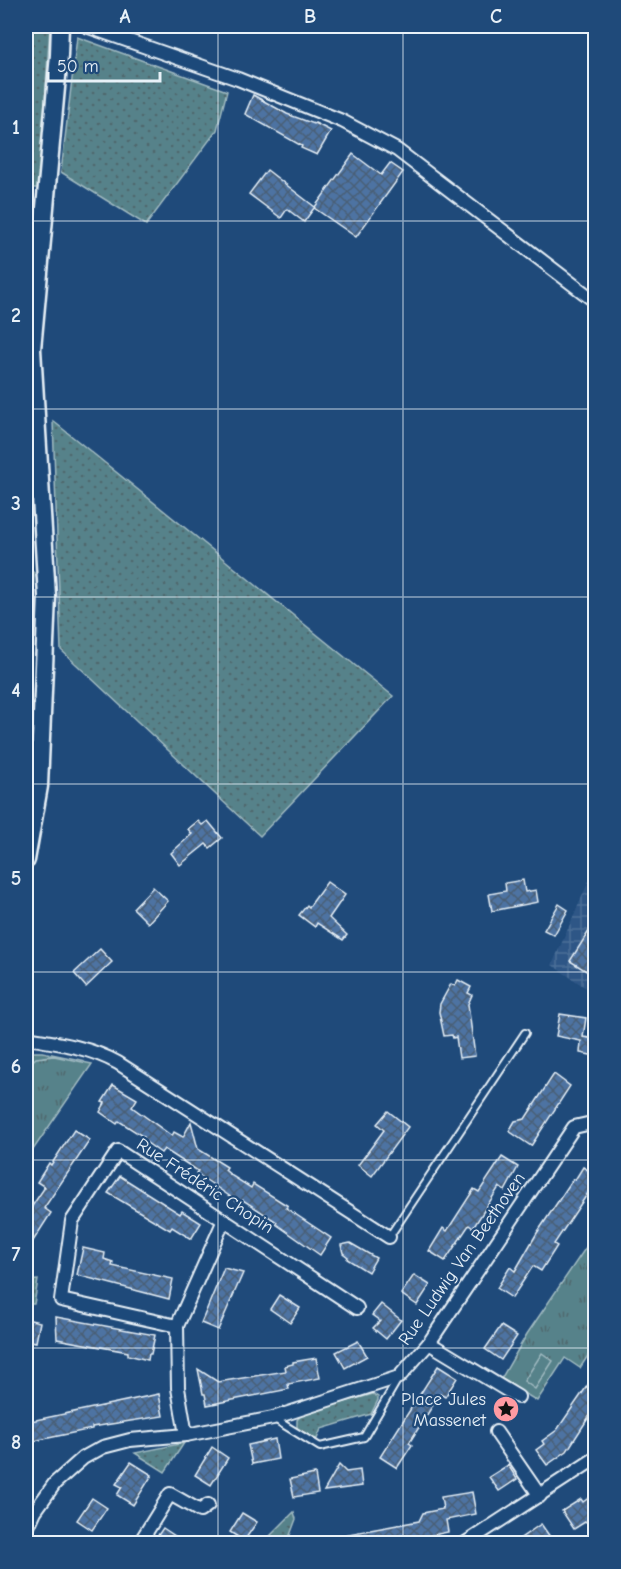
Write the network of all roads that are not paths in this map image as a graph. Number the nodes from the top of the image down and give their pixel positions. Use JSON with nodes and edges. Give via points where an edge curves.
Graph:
{"nodes":[{"id":1,"x":60,"y":26,"type":"edge"},
{"id":2,"x":86,"y":26,"type":"edge"},
{"id":3,"x":596,"y":302,"type":"edge"},
{"id":4,"x":26,"y":860,"type":"edge"},
{"id":5,"x":525,"y":1033,"type":"dead end"},
{"id":6,"x":26,"y":1038,"type":"edge"},
{"id":7,"x":596,"y":1122,"type":"edge"},
{"id":8,"x":224,"y":1220,"type":"junction"},
{"id":9,"x":389,"y":1237,"type":"joint"},
{"id":10,"x":357,"y":1308,"type":"dead end"},
{"id":11,"x":177,"y":1326,"type":"junction"},
{"id":12,"x":429,"y":1343,"type":"junction"},
{"id":13,"x":399,"y":1377,"type":"junction"},
{"id":14,"x":518,"y":1397,"type":"dead end"},
{"id":15,"x":273,"y":1418,"type":"junction"},
{"id":16,"x":496,"y":1432,"type":"dead end"},
{"id":17,"x":186,"y":1435,"type":"junction"},
{"id":18,"x":596,"y":1458,"type":"edge"},
{"id":19,"x":540,"y":1496,"type":"junction"},
{"id":20,"x":208,"y":1505,"type":"dead end"},
{"id":21,"x":26,"y":1531,"type":"edge"},
{"id":22,"x":139,"y":1544,"type":"edge"},
{"id":23,"x":464,"y":1544,"type":"edge"}],
"edges":[{"from":1,"to":4,"type":"street","via":[[32,349],[47,596],[39,786]]},
{"from":2,"to":3,"type":"street","via":[[238,79],[342,121],[397,150]]},
{"from":5,"to":9,"type":"lane"},
{"from":6,"to":9,"type":"street","via":[[100,1053]]},
{"from":7,"to":12,"type":"street","name":"Rue Ludwig Van Beethoven","via":[[574,1127]]},
{"from":8,"to":10,"type":"street","name":"Rue Frédéric Chopin"},
{"from":8,"to":11,"type":"street"},
{"from":8,"to":11,"type":"street","name":"Rue Frédéric Chopin","via":[[118,1151],[72,1221],[61,1300]]},
{"from":11,"to":17,"type":"street","via":[[178,1388]]},
{"from":12,"to":13,"type":"street","name":"Rue Ludwig Van Beethoven"},
{"from":12,"to":14,"type":"street"},
{"from":13,"to":15,"type":"street"},
{"from":13,"to":15,"type":"lane","via":[[364,1437],[321,1447]]},
{"from":15,"to":17,"type":"street"},
{"from":16,"to":19,"type":"street"},
{"from":17,"to":21,"type":"street","via":[[130,1440],[103,1447],[83,1458],[55,1483]]},
{"from":18,"to":19,"type":"street"},
{"from":19,"to":23,"type":"street"},
{"from":20,"to":22,"type":"street","via":[[200,1511],[170,1494]]}]}
